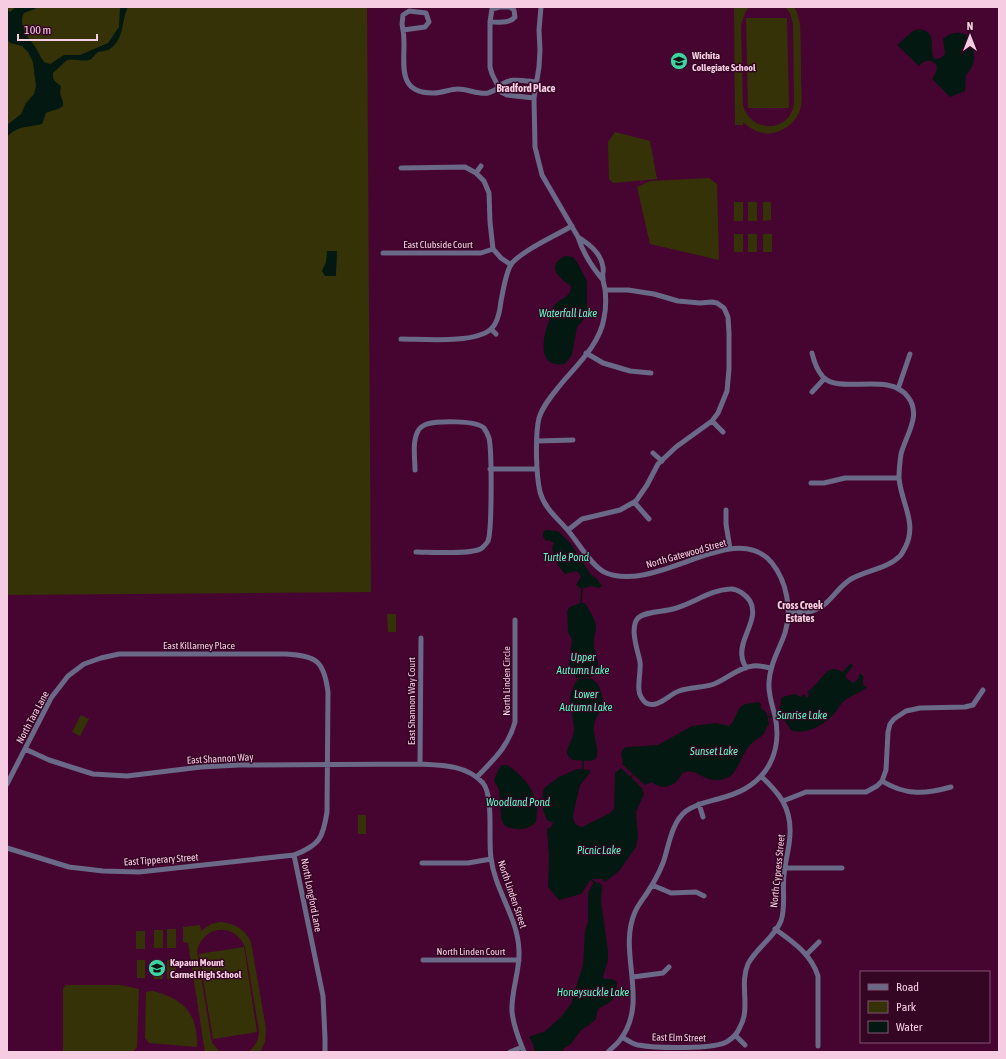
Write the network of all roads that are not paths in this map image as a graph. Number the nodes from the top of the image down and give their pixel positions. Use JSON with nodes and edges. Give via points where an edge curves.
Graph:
{"nodes":[{"id":1,"x":541,"y":7,"type":"edge"},
{"id":2,"x":490,"y":22,"type":"junction"},
{"id":3,"x":403,"y":30,"type":"junction"},
{"id":4,"x":536,"y":82,"type":"junction"},
{"id":5,"x":499,"y":88,"type":"junction"},
{"id":6,"x":534,"y":98,"type":"junction"},
{"id":7,"x":481,"y":166,"type":"dead end"},
{"id":8,"x":401,"y":168,"type":"dead end"},
{"id":9,"x":476,"y":173,"type":"junction"},
{"id":10,"x":572,"y":226,"type":"junction"},
{"id":11,"x":578,"y":237,"type":"junction"},
{"id":12,"x":492,"y":249,"type":"junction"},
{"id":13,"x":383,"y":253,"type":"dead end"},
{"id":14,"x":511,"y":265,"type":"junction"},
{"id":15,"x":603,"y":280,"type":"junction"},
{"id":16,"x":605,"y":290,"type":"junction"},
{"id":17,"x":491,"y":329,"type":"junction"},
{"id":18,"x":496,"y":334,"type":"dead end"},
{"id":19,"x":401,"y":339,"type":"dead end"},
{"id":20,"x":586,"y":353,"type":"junction"},
{"id":21,"x":812,"y":353,"type":"dead end"},
{"id":22,"x":910,"y":354,"type":"dead end"},
{"id":23,"x":651,"y":374,"type":"dead end"},
{"id":24,"x":824,"y":379,"type":"junction"},
{"id":25,"x":898,"y":389,"type":"junction"},
{"id":26,"x":812,"y":392,"type":"dead end"},
{"id":27,"x":712,"y":421,"type":"junction"},
{"id":28,"x":723,"y":432,"type":"dead end"},
{"id":29,"x":573,"y":440,"type":"dead end"},
{"id":30,"x":537,"y":441,"type":"junction"},
{"id":31,"x":653,"y":453,"type":"dead end"},
{"id":32,"x":662,"y":461,"type":"junction"},
{"id":33,"x":490,"y":469,"type":"junction"},
{"id":34,"x":537,"y":469,"type":"junction"},
{"id":35,"x":415,"y":470,"type":"dead end"},
{"id":36,"x":899,"y":478,"type":"junction"},
{"id":37,"x":811,"y":483,"type":"dead end"},
{"id":38,"x":634,"y":502,"type":"junction"},
{"id":39,"x":726,"y":510,"type":"dead end"},
{"id":40,"x":649,"y":519,"type":"dead end"},
{"id":41,"x":568,"y":530,"type":"junction"},
{"id":42,"x":730,"y":549,"type":"junction"},
{"id":43,"x":416,"y":552,"type":"dead end"},
{"id":44,"x":788,"y":613,"type":"junction"},
{"id":45,"x":515,"y":620,"type":"dead end"},
{"id":46,"x":420,"y":638,"type":"dead end"},
{"id":47,"x":317,"y":662,"type":"joint"},
{"id":48,"x":82,"y":666,"type":"joint"},
{"id":49,"x":746,"y":668,"type":"junction"},
{"id":50,"x":771,"y":668,"type":"junction"},
{"id":51,"x":983,"y":690,"type":"dead end"},
{"id":52,"x":25,"y":749,"type":"junction"},
{"id":53,"x":420,"y":764,"type":"junction"},
{"id":54,"x":327,"y":765,"type":"junction"},
{"id":55,"x":761,"y":776,"type":"junction"},
{"id":56,"x":477,"y":777,"type":"junction"},
{"id":57,"x":882,"y":781,"type":"junction"},
{"id":58,"x":7,"y":784,"type":"edge"},
{"id":59,"x":952,"y":787,"type":"dead end"},
{"id":60,"x":784,"y":801,"type":"junction"},
{"id":61,"x":699,"y":804,"type":"junction"},
{"id":62,"x":703,"y":817,"type":"dead end"},
{"id":63,"x":7,"y":848,"type":"edge"},
{"id":64,"x":294,"y":856,"type":"junction"},
{"id":65,"x":491,"y":859,"type":"junction"},
{"id":66,"x":422,"y":863,"type":"dead end"},
{"id":67,"x":784,"y":868,"type":"junction"},
{"id":68,"x":842,"y":868,"type":"dead end"},
{"id":69,"x":652,"y":885,"type":"junction"},
{"id":70,"x":704,"y":896,"type":"dead end"},
{"id":71,"x":775,"y":929,"type":"junction"},
{"id":72,"x":820,"y":942,"type":"dead end"},
{"id":73,"x":806,"y":955,"type":"junction"},
{"id":74,"x":423,"y":960,"type":"dead end"},
{"id":75,"x":519,"y":960,"type":"junction"},
{"id":76,"x":669,"y":968,"type":"dead end"},
{"id":77,"x":633,"y":977,"type":"junction"},
{"id":78,"x":735,"y":1035,"type":"junction"},
{"id":79,"x":622,"y":1037,"type":"junction"},
{"id":80,"x":745,"y":1045,"type":"dead end"},
{"id":81,"x":818,"y":1046,"type":"dead end"},
{"id":82,"x":524,"y":1050,"type":"edge"},
{"id":83,"x":325,"y":1052,"type":"edge"},
{"id":84,"x":510,"y":1052,"type":"edge"},
{"id":85,"x":608,"y":1052,"type":"edge"}],
"edges":[{"from":1,"to":4,"type":"street","name":"North Gatewood Street"},
{"from":2,"to":2,"type":"street","via":[[492,9],[510,7],[514,10],[515,17],[512,20]]},
{"from":2,"to":5,"type":"street","via":[[490,67]]},
{"from":3,"to":3,"type":"street","via":[[425,27],[429,22],[426,13],[409,11],[403,15]]},
{"from":3,"to":5,"type":"street","via":[[406,80],[414,89],[435,93],[460,89],[488,93]]},
{"from":4,"to":5,"type":"street","via":[[511,80]]},
{"from":4,"to":6,"type":"street","name":"North Gatewood Street"},
{"from":5,"to":6,"type":"street","via":[[507,94]]},
{"from":6,"to":10,"type":"street","name":"North Gatewood Street","via":[[534,147],[542,175]]},
{"from":7,"to":9,"type":"street"},
{"from":8,"to":9,"type":"street","via":[[465,167]]},
{"from":9,"to":12,"type":"street","via":[[484,180],[489,193]]},
{"from":10,"to":11,"type":"street","name":"North Gatewood Street"},
{"from":10,"to":14,"type":"street","via":[[526,252]]},
{"from":11,"to":15,"type":"street","name":"North Gatewood Street","via":[[581,247]]},
{"from":11,"to":15,"type":"street","name":"North Gatewood Street","via":[[587,242],[601,260]]},
{"from":12,"to":13,"type":"street","name":"East Clubside Court","via":[[481,253]]},
{"from":12,"to":14,"type":"street"},
{"from":14,"to":17,"type":"street","via":[[500,311]]},
{"from":15,"to":16,"type":"street","name":"North Gatewood Street"},
{"from":16,"to":20,"type":"street","name":"North Gatewood Street","via":[[604,320],[596,340]]},
{"from":16,"to":27,"type":"street","via":[[628,290],[678,301],[712,302],[724,308],[728,317],[727,391]]},
{"from":17,"to":18,"type":"street"},
{"from":17,"to":19,"type":"street","via":[[479,336],[466,339]]},
{"from":20,"to":23,"type":"street","via":[[603,363]]},
{"from":20,"to":30,"type":"street","name":"North Gatewood Street","via":[[548,400],[540,418]]},
{"from":21,"to":24,"type":"street","via":[[816,367]]},
{"from":22,"to":25,"type":"street"},
{"from":24,"to":25,"type":"street","via":[[836,384],[885,385]]},
{"from":24,"to":26,"type":"street"},
{"from":25,"to":36,"type":"street","via":[[909,398],[914,421],[901,454]]},
{"from":27,"to":28,"type":"street"},
{"from":27,"to":32,"type":"street","via":[[676,447]]},
{"from":29,"to":30,"type":"street"},
{"from":30,"to":34,"type":"street","name":"North Gatewood Street"},
{"from":31,"to":32,"type":"street"},
{"from":32,"to":38,"type":"street"},
{"from":33,"to":34,"type":"street"},
{"from":33,"to":35,"type":"street","via":[[489,440],[483,427],[473,423],[441,423],[426,424],[418,431],[415,442]]},
{"from":33,"to":43,"type":"street","via":[[488,542],[481,549],[466,552]]},
{"from":34,"to":41,"type":"street","name":"North Gatewood Street","via":[[542,499],[550,512]]},
{"from":36,"to":37,"type":"street","via":[[845,478]]},
{"from":36,"to":44,"type":"street","via":[[910,523],[908,541],[901,555],[886,565],[850,579],[824,606],[812,612]]},
{"from":38,"to":40,"type":"street"},
{"from":38,"to":41,"type":"street","via":[[620,510],[582,519]]},
{"from":39,"to":42,"type":"street"},
{"from":41,"to":42,"type":"street","name":"North Gatewood Street","via":[[596,566],[604,572],[619,576],[656,572]]},
{"from":42,"to":44,"type":"street","name":"North Gatewood Street","via":[[750,548],[772,562],[788,599]]},
{"from":44,"to":50,"type":"street","name":"North Gatewood Street","via":[[785,632]]},
{"from":45,"to":56,"type":"street","name":"North Linden Circle","via":[[515,722],[504,748]]},
{"from":46,"to":53,"type":"street","name":"East Shannon Way Court"},
{"from":47,"to":48,"type":"street","name":"East Killarney Place","via":[[304,655],[286,654],[119,654]]},
{"from":47,"to":54,"type":"street","name":"North Longford Lane","via":[[326,677],[328,692]]},
{"from":48,"to":52,"type":"street","name":"North Tara Lane","via":[[68,677],[52,698]]},
{"from":49,"to":49,"type":"street","via":[[714,684],[678,691],[655,704],[647,703],[639,691],[640,664],[634,626],[637,619],[643,615],[674,609],[716,591],[732,588],[743,593],[752,609],[742,650]]},
{"from":49,"to":50,"type":"street"},
{"from":50,"to":55,"type":"street","name":"North Gatewood Street","via":[[770,701],[777,730],[776,747],[768,767]]},
{"from":51,"to":57,"type":"street","via":[[973,705],[920,708],[906,711],[894,719],[888,732],[886,770]]},
{"from":52,"to":54,"type":"street","name":"East Shannon Way","via":[[49,760],[93,774],[127,776],[201,767]]},
{"from":52,"to":58,"type":"street","name":"North Tara Lane"},
{"from":53,"to":54,"type":"street","name":"East Shannon Way"},
{"from":53,"to":56,"type":"street","via":[[461,769]]},
{"from":54,"to":64,"type":"street","name":"North Longford Lane","via":[[325,828],[319,840],[309,850]]},
{"from":55,"to":60,"type":"street","name":"North Cypress Street","via":[[772,785]]},
{"from":55,"to":61,"type":"street","name":"North Gatewood Street","via":[[742,791]]},
{"from":56,"to":65,"type":"street","name":"North Linden Street","via":[[487,791],[490,801]]},
{"from":57,"to":59,"type":"street","via":[[905,791],[932,792]]},
{"from":57,"to":60,"type":"street","via":[[866,792],[806,792]]},
{"from":60,"to":67,"type":"street","name":"North Cypress Street","via":[[790,833]]},
{"from":61,"to":62,"type":"street"},
{"from":61,"to":69,"type":"street","name":"North Gatewood Street","via":[[684,812],[676,824]]},
{"from":63,"to":64,"type":"street","name":"East Tipperary Street","via":[[69,867],[103,871],[140,872]]},
{"from":64,"to":83,"type":"street","name":"North Longford Lane","via":[[323,996]]},
{"from":65,"to":66,"type":"street","via":[[468,863]]},
{"from":65,"to":75,"type":"street","name":"North Linden Street","via":[[517,934]]},
{"from":67,"to":68,"type":"street"},
{"from":67,"to":71,"type":"street","name":"North Cypress Street","via":[[784,901],[781,920]]},
{"from":69,"to":70,"type":"street","via":[[671,893],[696,892]]},
{"from":69,"to":77,"type":"street","name":"North Gatewood Street","via":[[636,909],[629,927]]},
{"from":71,"to":73,"type":"street","via":[[800,947]]},
{"from":71,"to":78,"type":"street","name":"North Cypress Street","via":[[753,955],[747,967],[744,1017]]},
{"from":72,"to":73,"type":"street"},
{"from":73,"to":81,"type":"street","via":[[815,966],[818,976]]},
{"from":74,"to":75,"type":"street","name":"North Linden Court"},
{"from":75,"to":82,"type":"street","name":"North Linden Street","via":[[512,1010],[515,1028]]},
{"from":76,"to":77,"type":"street","via":[[663,973]]},
{"from":77,"to":79,"type":"street","name":"North Gatewood Street","via":[[634,1002],[630,1023]]},
{"from":78,"to":79,"type":"street","name":"East Elm Street","via":[[728,1042],[711,1047],[637,1045]]},
{"from":78,"to":80,"type":"street"},
{"from":79,"to":85,"type":"street","name":"North Gatewood Street"},
{"from":82,"to":84,"type":"street"}]}
